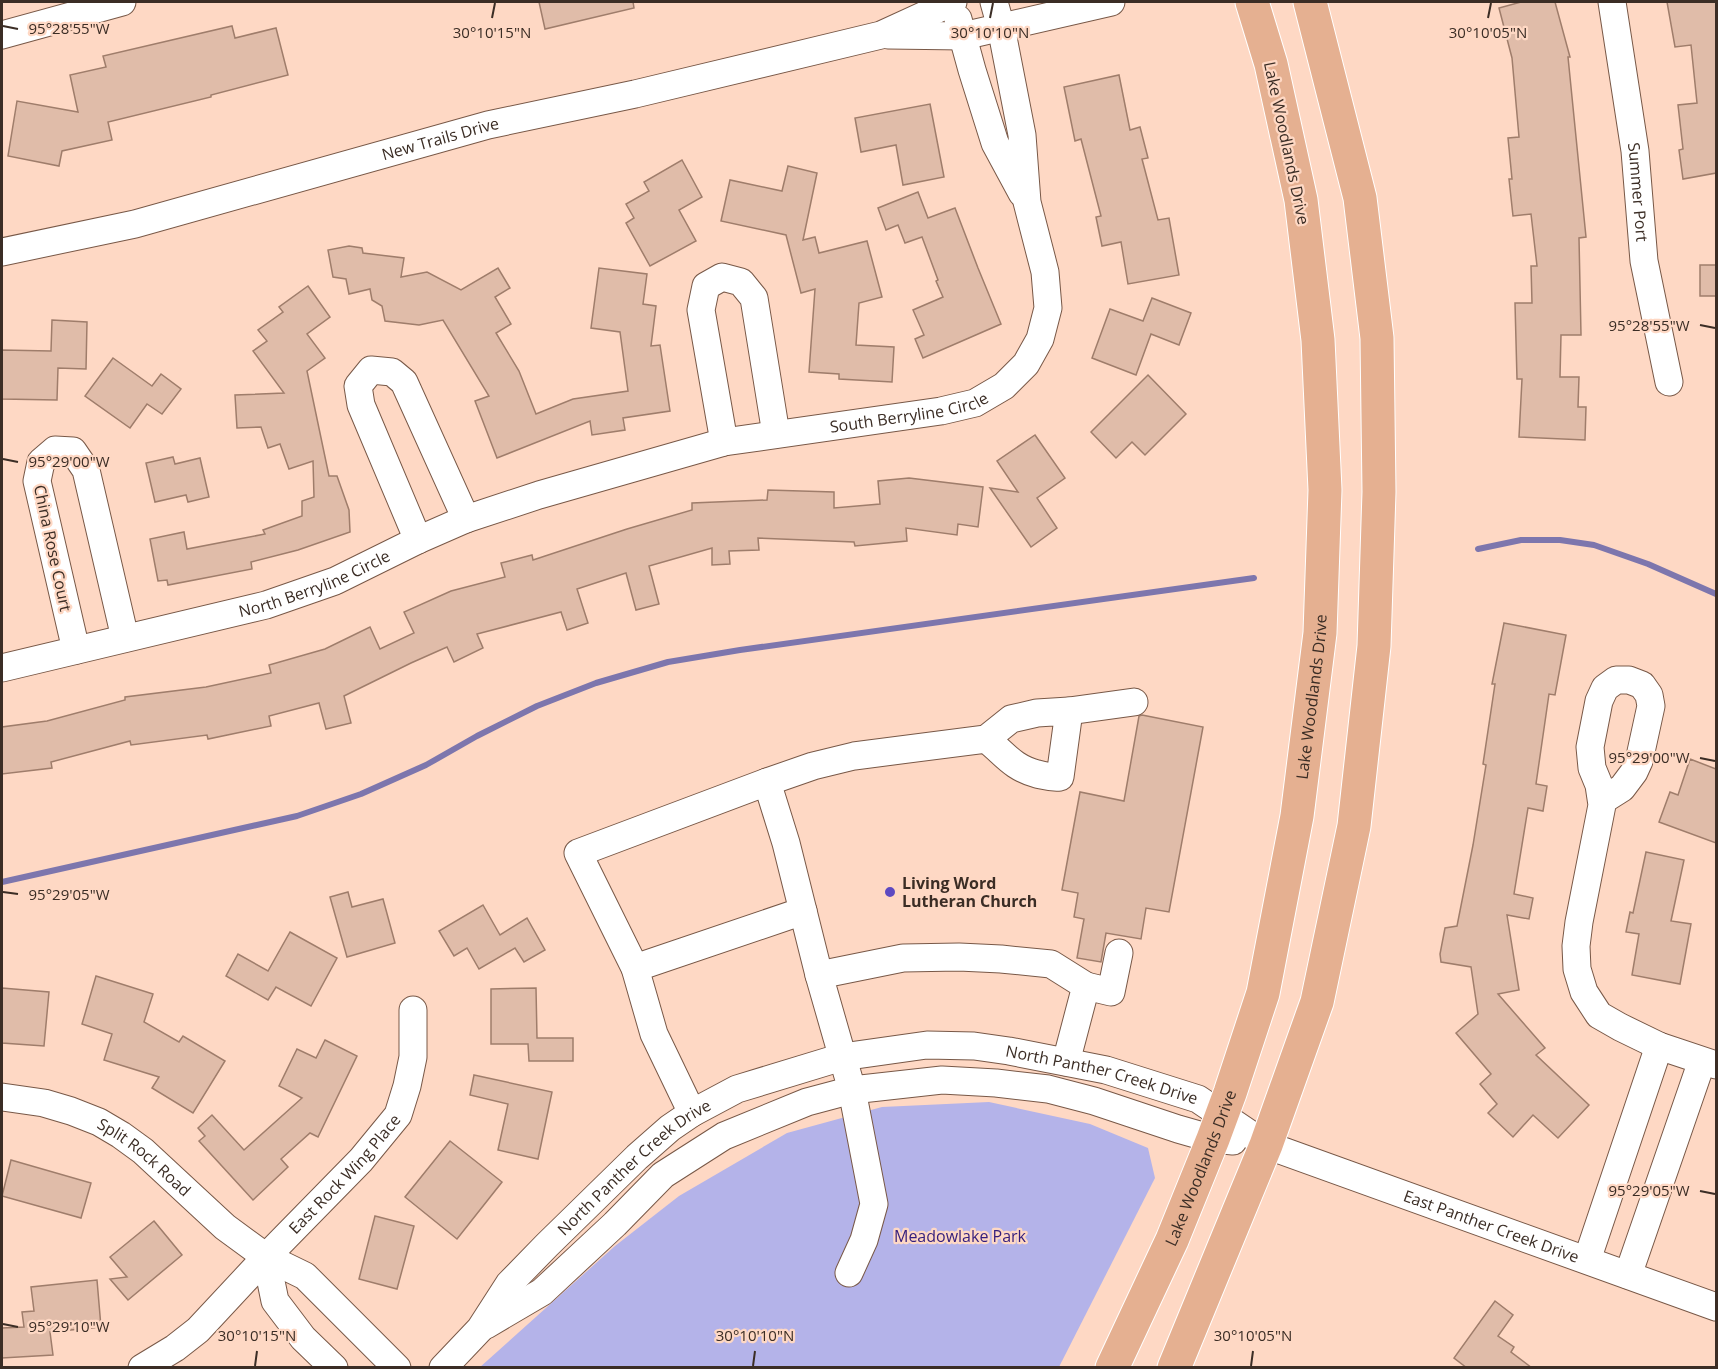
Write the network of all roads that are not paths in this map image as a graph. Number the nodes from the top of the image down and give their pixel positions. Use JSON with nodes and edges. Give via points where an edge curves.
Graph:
{"nodes":[{"id":1,"x":122,"y":2,"type":"edge"},
{"id":2,"x":953,"y":2,"type":"edge"},
{"id":3,"x":994,"y":2,"type":"edge"},
{"id":4,"x":1111,"y":2,"type":"edge"},
{"id":5,"x":1252,"y":2,"type":"edge"},
{"id":6,"x":1310,"y":2,"type":"edge"},
{"id":7,"x":1612,"y":2,"type":"edge"},
{"id":8,"x":1001,"y":27,"type":"junction"},
{"id":9,"x":2,"y":35,"type":"edge"},
{"id":10,"x":881,"y":35,"type":"junction"},
{"id":11,"x":963,"y":36,"type":"junction"},
{"id":12,"x":1027,"y":202,"type":"junction"},
{"id":13,"x":2,"y":252,"type":"edge"},
{"id":14,"x":1669,"y":382,"type":"dead end"},
{"id":15,"x":776,"y":434,"type":"junction"},
{"id":16,"x":724,"y":442,"type":"junction"},
{"id":17,"x":617,"y":472,"type":"joint"},
{"id":18,"x":466,"y":519,"type":"junction"},
{"id":19,"x":418,"y":540,"type":"junction"},
{"id":20,"x":125,"y":638,"type":"junction"},
{"id":21,"x":76,"y":650,"type":"junction"},
{"id":22,"x":2,"y":668,"type":"edge"},
{"id":23,"x":1134,"y":702,"type":"dead end"},
{"id":24,"x":1069,"y":711,"type":"junction"},
{"id":25,"x":986,"y":739,"type":"junction"},
{"id":26,"x":768,"y":782,"type":"junction"},
{"id":27,"x":1602,"y":805,"type":"dead end"},
{"id":28,"x":803,"y":911,"type":"junction"},
{"id":29,"x":1119,"y":953,"type":"dead end"},
{"id":30,"x":635,"y":968,"type":"junction"},
{"id":31,"x":819,"y":975,"type":"junction"},
{"id":32,"x":1086,"y":986,"type":"junction"},
{"id":33,"x":413,"y":1010,"type":"dead end"},
{"id":34,"x":1690,"y":1056,"type":"edge"},
{"id":35,"x":842,"y":1057,"type":"junction"},
{"id":36,"x":1066,"y":1062,"type":"junction"},
{"id":37,"x":852,"y":1090,"type":"junction"},
{"id":38,"x":2,"y":1097,"type":"edge"},
{"id":39,"x":692,"y":1113,"type":"junction"},
{"id":40,"x":1217,"y":1127,"type":"junction"},
{"id":41,"x":1266,"y":1145,"type":"junction"},
{"id":42,"x":266,"y":1257,"type":"junction"},
{"id":43,"x":1587,"y":1260,"type":"junction"},
{"id":44,"x":849,"y":1274,"type":"dead end"},
{"id":45,"x":1628,"y":1275,"type":"junction"},
{"id":46,"x":1716,"y":1307,"type":"edge"},
{"id":47,"x":480,"y":1329,"type":"junction"},
{"id":48,"x":142,"y":1368,"type":"edge"},
{"id":49,"x":334,"y":1368,"type":"edge"},
{"id":50,"x":397,"y":1368,"type":"edge"},
{"id":51,"x":443,"y":1368,"type":"edge"},
{"id":52,"x":1112,"y":1368,"type":"edge"},
{"id":53,"x":1174,"y":1368,"type":"edge"}],
"edges":[{"from":1,"to":9,"type":"street"},
{"from":2,"to":10,"type":"street","name":"New Trails Drive"},
{"from":2,"to":11,"type":"street","name":"South Berryline Circle"},
{"from":3,"to":8,"type":"street","name":"South Berryline Circle"},
{"from":4,"to":8,"type":"street","name":"New Trails Drive"},
{"from":5,"to":40,"type":"main road","name":"Lake Woodlands Drive","via":[[1271,64],[1301,200],[1318,340],[1325,490],[1320,633],[1297,816],[1263,993]]},
{"from":6,"to":41,"type":"main road","via":[[1360,198],[1377,338],[1379,492],[1374,646],[1354,826],[1322,978]]},
{"from":7,"to":14,"type":"street","name":"Summer Port","via":[[1635,150],[1644,261]]},
{"from":8,"to":11,"type":"street","name":"New Trails Drive"},
{"from":8,"to":12,"type":"street","name":"South Berryline Circle","via":[[1022,135]]},
{"from":10,"to":11,"type":"street","name":"New Trails Drive"},
{"from":10,"to":13,"type":"street","name":"New Trails Drive","via":[[488,125],[135,224]]},
{"from":11,"to":12,"type":"street","name":"South Berryline Circle","via":[[995,143]]},
{"from":12,"to":15,"type":"street","name":"South Berryline Circle","via":[[1046,272],[1048,308],[1040,339],[1026,364],[1004,386],[975,403],[941,411]]},
{"from":15,"to":16,"type":"street","name":"South Berryline Circle"},
{"from":15,"to":16,"type":"street","via":[[754,298],[741,282],[722,277],[706,286],[701,310]]},
{"from":16,"to":17,"type":"street","name":"South Berryline Circle"},
{"from":17,"to":18,"type":"street","name":"North Berryline Circle"},
{"from":18,"to":19,"type":"street","name":"North Berryline Circle"},
{"from":18,"to":19,"type":"street","via":[[404,382],[392,372],[371,370],[358,386],[361,405]]},
{"from":19,"to":20,"type":"street","name":"North Berryline Circle","via":[[335,581],[266,605]]},
{"from":20,"to":21,"type":"street","name":"North Berryline Circle"},
{"from":20,"to":21,"type":"street","name":"China Rose Court","via":[[86,470],[73,451],[54,450],[41,462],[38,481]]},
{"from":21,"to":22,"type":"street","name":"North Berryline Circle"},
{"from":23,"to":24,"type":"street"},
{"from":24,"to":25,"type":"street","via":[[1011,719]]},
{"from":24,"to":25,"type":"street","via":[[1060,777],[1025,771]]},
{"from":25,"to":26,"type":"street","via":[[854,756]]},
{"from":26,"to":28,"type":"street"},
{"from":26,"to":30,"type":"street","via":[[578,853]]},
{"from":27,"to":34,"type":"street","via":[[1576,946],[1584,992],[1599,1015]]},
{"from":28,"to":30,"type":"street"},
{"from":28,"to":31,"type":"street"},
{"from":29,"to":32,"type":"street","via":[[1111,993]]},
{"from":30,"to":39,"type":"street","via":[[654,1035]]},
{"from":31,"to":32,"type":"street","via":[[903,958],[959,957],[1051,964]]},
{"from":31,"to":35,"type":"street"},
{"from":32,"to":36,"type":"street"},
{"from":33,"to":42,"type":"street","name":"East Rock Wing Place","via":[[412,1057],[398,1114],[361,1160]]},
{"from":34,"to":43,"type":"street"},
{"from":34,"to":45,"type":"street"},
{"from":35,"to":36,"type":"street","name":"North Panther Creek Drive","via":[[927,1045],[974,1046]]},
{"from":35,"to":37,"type":"street"},
{"from":35,"to":39,"type":"street","name":"North Panther Creek Drive","via":[[737,1089]]},
{"from":36,"to":40,"type":"street","name":"North Panther Creek Drive","via":[[1106,1070],[1198,1099]]},
{"from":37,"to":40,"type":"street","name":"North Panther Creek Drive","via":[[942,1080],[996,1083],[1048,1089],[1152,1122]]},
{"from":37,"to":44,"type":"street","via":[[874,1204]]},
{"from":37,"to":47,"type":"street","name":"North Panther Creek Drive","via":[[807,1102],[724,1136],[663,1175],[542,1292]]},
{"from":38,"to":42,"type":"street","name":"Split Rock Road","via":[[71,1111],[121,1135],[225,1227]]},
{"from":39,"to":47,"type":"street","name":"North Panther Creek Drive","via":[[637,1157],[547,1245],[509,1284]]},
{"from":40,"to":41,"type":"street","name":"North Panther Creek Drive"},
{"from":40,"to":52,"type":"main road","name":"Lake Woodlands Drive","via":[[1172,1240]]},
{"from":41,"to":43,"type":"street","name":"East Panther Creek Drive"},
{"from":41,"to":53,"type":"main road"},
{"from":42,"to":48,"type":"street","name":"East Rock Wing Place","via":[[198,1330]]},
{"from":42,"to":49,"type":"street","via":[[276,1301],[303,1338]]},
{"from":42,"to":50,"type":"street","name":"Split Rock Road","via":[[305,1276]]},
{"from":43,"to":45,"type":"street","name":"East Panther Creek Drive"},
{"from":45,"to":46,"type":"street","name":"East Panther Creek Drive"},
{"from":47,"to":51,"type":"street","name":"North Panther Creek Drive"}]}
